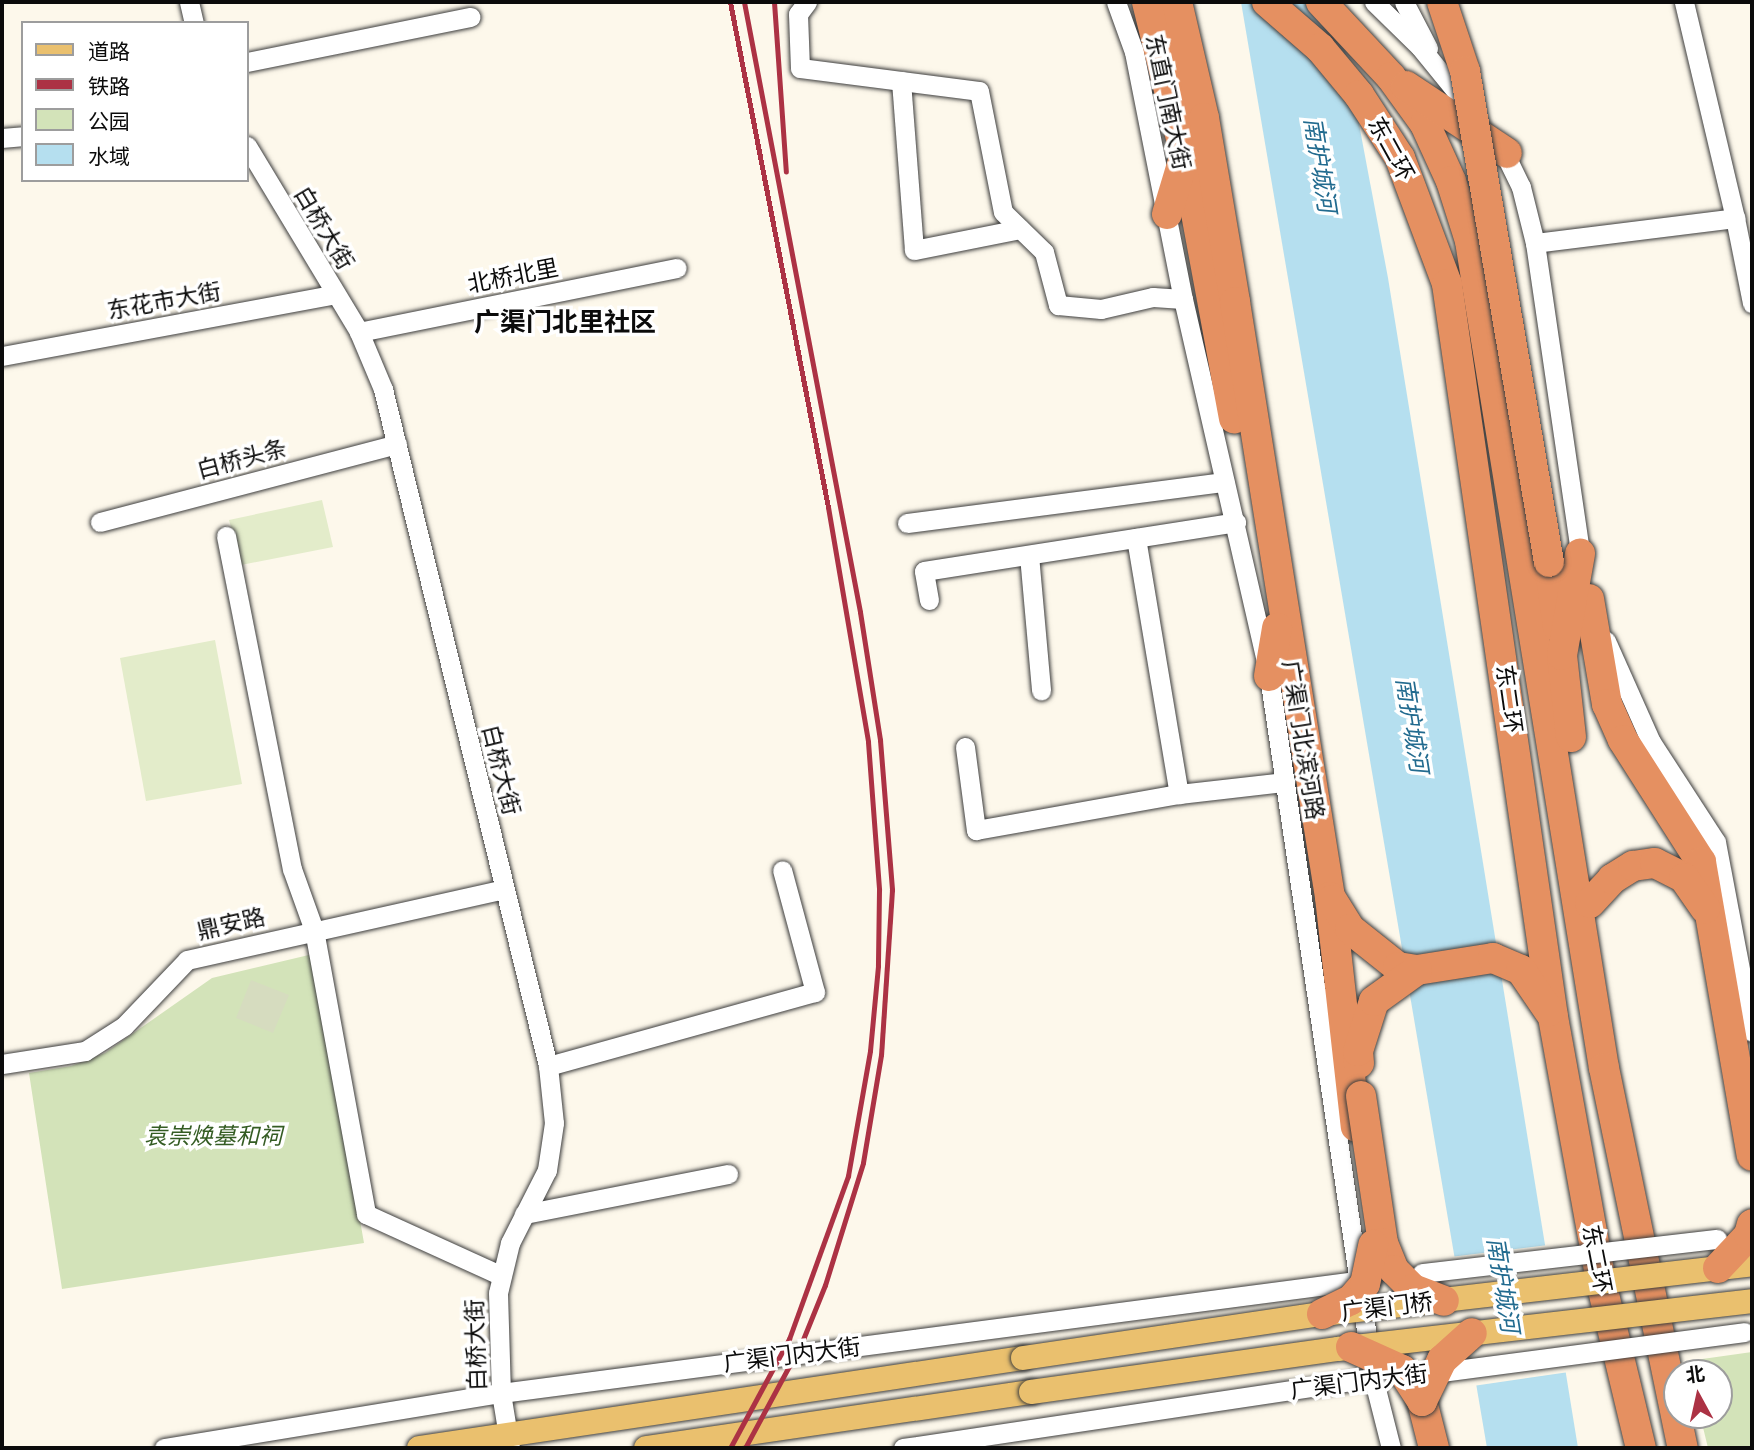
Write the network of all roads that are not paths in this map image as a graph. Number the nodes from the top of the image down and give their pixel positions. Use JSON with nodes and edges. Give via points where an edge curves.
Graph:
{"nodes":[{"id":1,"x":189,"y":2,"type":"edge"},
{"id":2,"x":807,"y":2,"type":"edge"},
{"id":3,"x":1116,"y":2,"type":"edge"},
{"id":4,"x":1147,"y":2,"type":"edge"},
{"id":5,"x":1177,"y":2,"type":"edge"},
{"id":6,"x":1267,"y":2,"type":"edge"},
{"id":7,"x":1321,"y":2,"type":"edge"},
{"id":8,"x":1374,"y":2,"type":"edge"},
{"id":9,"x":1404,"y":2,"type":"edge"},
{"id":10,"x":1442,"y":2,"type":"edge"},
{"id":11,"x":1684,"y":2,"type":"edge"},
{"id":12,"x":471,"y":17,"type":"dead end"},
{"id":13,"x":194,"y":21,"type":"edge"},
{"id":14,"x":248,"y":62,"type":"edge"},
{"id":15,"x":1441,"y":73,"type":"junction"},
{"id":16,"x":1391,"y":76,"type":"junction"},
{"id":17,"x":901,"y":81,"type":"junction"},
{"id":18,"x":21,"y":136,"type":"edge"},
{"id":19,"x":2,"y":138,"type":"edge"},
{"id":20,"x":248,"y":148,"type":"edge"},
{"id":21,"x":1507,"y":153,"type":"junction"},
{"id":22,"x":1185,"y":154,"type":"junction"},
{"id":23,"x":1167,"y":214,"type":"junction"},
{"id":24,"x":1735,"y":218,"type":"junction"},
{"id":25,"x":1020,"y":229,"type":"junction"},
{"id":26,"x":1535,"y":243,"type":"junction"},
{"id":27,"x":677,"y":268,"type":"dead end"},
{"id":28,"x":335,"y":294,"type":"junction"},
{"id":29,"x":1182,"y":299,"type":"junction"},
{"id":30,"x":1752,"y":303,"type":"edge"},
{"id":31,"x":359,"y":332,"type":"junction"},
{"id":32,"x":2,"y":356,"type":"edge"},
{"id":33,"x":397,"y":444,"type":"junction"},
{"id":34,"x":1224,"y":482,"type":"junction"},
{"id":35,"x":1265,"y":510,"type":"junction"},
{"id":36,"x":100,"y":522,"type":"dead end"},
{"id":37,"x":1236,"y":522,"type":"junction"},
{"id":38,"x":908,"y":523,"type":"dead end"},
{"id":39,"x":226,"y":536,"type":"dead end"},
{"id":40,"x":1136,"y":538,"type":"junction"},
{"id":41,"x":1580,"y":554,"type":"junction"},
{"id":42,"x":1029,"y":555,"type":"junction"},
{"id":43,"x":1589,"y":599,"type":"junction"},
{"id":44,"x":929,"y":600,"type":"dead end"},
{"id":45,"x":1281,"y":604,"type":"junction"},
{"id":46,"x":1562,"y":655,"type":"junction"},
{"id":47,"x":1269,"y":676,"type":"junction"},
{"id":48,"x":1041,"y":690,"type":"dead end"},
{"id":49,"x":965,"y":747,"type":"dead end"},
{"id":50,"x":1285,"y":782,"type":"junction"},
{"id":51,"x":1179,"y":794,"type":"junction"},
{"id":52,"x":782,"y":870,"type":"dead end"},
{"id":53,"x":504,"y":889,"type":"junction"},
{"id":54,"x":1330,"y":897,"type":"junction"},
{"id":55,"x":1590,"y":903,"type":"junction"},
{"id":56,"x":1714,"y":928,"type":"junction"},
{"id":57,"x":314,"y":930,"type":"junction"},
{"id":58,"x":1417,"y":970,"type":"junction"},
{"id":59,"x":1553,"y":1017,"type":"junction"},
{"id":60,"x":1752,"y":1032,"type":"edge"},
{"id":61,"x":2,"y":1064,"type":"edge"},
{"id":62,"x":548,"y":1066,"type":"junction"},
{"id":63,"x":1604,"y":1068,"type":"junction"},
{"id":64,"x":1752,"y":1156,"type":"edge"},
{"id":65,"x":728,"y":1174,"type":"dead end"},
{"id":66,"x":524,"y":1214,"type":"junction"},
{"id":67,"x":1752,"y":1224,"type":"edge"},
{"id":68,"x":1752,"y":1234,"type":"edge"},
{"id":69,"x":1718,"y":1253,"type":"junction"},
{"id":70,"x":1752,"y":1264,"type":"edge"},
{"id":71,"x":1422,"y":1273,"type":"joint"},
{"id":72,"x":500,"y":1275,"type":"junction"},
{"id":73,"x":1360,"y":1280,"type":"junction"},
{"id":74,"x":1444,"y":1301,"type":"junction"},
{"id":75,"x":1322,"y":1314,"type":"junction"},
{"id":76,"x":1746,"y":1316,"type":"edge"},
{"id":77,"x":1472,"y":1333,"type":"junction"},
{"id":78,"x":1351,"y":1347,"type":"junction"},
{"id":79,"x":1023,"y":1358,"type":"joint"},
{"id":80,"x":1441,"y":1372,"type":"joint"},
{"id":81,"x":1373,"y":1377,"type":"junction"},
{"id":82,"x":501,"y":1394,"type":"junction"},
{"id":83,"x":1422,"y":1401,"type":"junction"},
{"id":84,"x":509,"y":1439,"type":"edge"},
{"id":85,"x":164,"y":1448,"type":"edge"},
{"id":86,"x":419,"y":1448,"type":"edge"},
{"id":87,"x":646,"y":1448,"type":"edge"},
{"id":88,"x":903,"y":1448,"type":"edge"},
{"id":89,"x":1391,"y":1448,"type":"edge"},
{"id":90,"x":1434,"y":1448,"type":"edge"},
{"id":91,"x":1641,"y":1448,"type":"edge"},
{"id":92,"x":1683,"y":1448,"type":"edge"}],
"edges":[{"from":1,"to":13,"type":"street"},
{"from":2,"to":17,"type":"street","via":[[798,14],[800,68]]},
{"from":3,"to":23,"type":"street","name":"东直门南大街","via":[[1134,52]]},
{"from":4,"to":22,"type":"highway"},
{"from":5,"to":35,"type":"highway","via":[[1204,118]]},
{"from":6,"to":59,"type":"highway","name":"东二环","via":[[1320,48],[1359,95],[1400,158],[1426,217],[1447,284]]},
{"from":7,"to":16,"type":"highway","name":"东二环"},
{"from":8,"to":15,"type":"street"},
{"from":9,"to":15,"type":"street"},
{"from":10,"to":46,"type":"highway","bridge":true,"via":[[1465,71]]},
{"from":11,"to":24,"type":"street"},
{"from":12,"to":14,"type":"street"},
{"from":15,"to":21,"type":"street"},
{"from":16,"to":21,"type":"highway"},
{"from":16,"to":63,"type":"highway","name":"东二环","via":[[1425,124],[1451,181],[1481,289]]},
{"from":17,"to":25,"type":"street","via":[[979,91],[1003,212]]},
{"from":17,"to":25,"type":"street","via":[[914,250]]},
{"from":18,"to":19,"type":"street"},
{"from":20,"to":28,"type":"street","name":"白桥大街"},
{"from":21,"to":26,"type":"street"},
{"from":22,"to":23,"type":"highway"},
{"from":22,"to":35,"type":"highway","via":[[1239,439]]},
{"from":23,"to":29,"type":"street","name":"广渠门北滨河路"},
{"from":24,"to":26,"type":"street"},
{"from":24,"to":30,"type":"street"},
{"from":25,"to":29,"type":"street","via":[[1044,252],[1058,305],[1101,309],[1153,297]]},
{"from":26,"to":41,"type":"street"},
{"from":27,"to":31,"type":"street","name":"北桥北里"},
{"from":28,"to":31,"type":"street","name":"白桥大街"},
{"from":28,"to":32,"type":"street","name":"东花市大街"},
{"from":29,"to":34,"type":"street","name":"广渠门北滨河路"},
{"from":31,"to":33,"type":"street","name":"白桥大街","via":[[383,389]]},
{"from":33,"to":36,"type":"street","name":"白桥头条"},
{"from":33,"to":53,"type":"street","name":"白桥大街"},
{"from":34,"to":37,"type":"street","name":"广渠门北滨河路"},
{"from":34,"to":38,"type":"street"},
{"from":35,"to":45,"type":"highway"},
{"from":37,"to":40,"type":"street"},
{"from":37,"to":47,"type":"street","name":"广渠门北滨河路"},
{"from":39,"to":57,"type":"street","via":[[292,869]]},
{"from":40,"to":42,"type":"street"},
{"from":40,"to":51,"type":"street"},
{"from":41,"to":43,"type":"street"},
{"from":41,"to":46,"type":"highway"},
{"from":42,"to":44,"type":"street","via":[[924,572]]},
{"from":42,"to":48,"type":"street"},
{"from":43,"to":56,"type":"highway","via":[[1607,704],[1651,789],[1701,862]]},
{"from":43,"to":60,"type":"street","via":[[1651,742],[1716,842]]},
{"from":45,"to":47,"type":"highway"},
{"from":45,"to":54,"type":"highway"},
{"from":46,"to":55,"type":"highway"},
{"from":47,"to":50,"type":"street","name":"广渠门北滨河路"},
{"from":49,"to":51,"type":"street","via":[[976,830]]},
{"from":50,"to":51,"type":"street"},
{"from":50,"to":73,"type":"street","name":"广渠门北滨河路"},
{"from":52,"to":62,"type":"street","via":[[815,992]]},
{"from":53,"to":57,"type":"street","name":"鼎安路"},
{"from":53,"to":62,"type":"street","name":"白桥大街"},
{"from":54,"to":58,"type":"highway","via":[[1365,943],[1398,967]]},
{"from":54,"to":75,"type":"highway","bridge":true,"via":[[1373,1245],[1365,1284],[1351,1300]]},
{"from":55,"to":56,"type":"highway","via":[[1612,879],[1633,866],[1655,863],[1684,878],[1697,891]]},
{"from":55,"to":63,"type":"highway"},
{"from":56,"to":64,"type":"highway"},
{"from":57,"to":61,"type":"street","name":"鼎安路","via":[[187,960],[124,1026],[85,1051]]},
{"from":57,"to":72,"type":"street","via":[[366,1214]]},
{"from":58,"to":59,"type":"highway","via":[[1493,958],[1521,970]]},
{"from":58,"to":74,"type":"highway","bridge":true,"via":[[1374,1001],[1358,1051],[1361,1096],[1384,1243],[1394,1270],[1413,1289]]},
{"from":59,"to":91,"type":"highway","name":"东二环","via":[[1604,1296]]},
{"from":62,"to":66,"type":"street","name":"白桥大街","via":[[554,1123],[547,1170]]},
{"from":63,"to":92,"type":"highway","name":"东二环"},
{"from":65,"to":66,"type":"street"},
{"from":66,"to":72,"type":"street","name":"白桥大街"},
{"from":67,"to":69,"type":"highway","bridge":true,"via":[[1749,1235]]},
{"from":68,"to":69,"type":"street"},
{"from":69,"to":70,"type":"main road","name":"广渠门桥","bridge":true},
{"from":69,"to":71,"type":"street","name":"广渠门桥","bridge":true},
{"from":69,"to":74,"type":"main road","name":"广渠门桥","bridge":true},
{"from":71,"to":73,"type":"street","name":"广渠门内大街"},
{"from":72,"to":82,"type":"street","name":"白桥大街"},
{"from":73,"to":81,"type":"street","name":"广渠门北滨河路"},
{"from":73,"to":82,"type":"street","name":"广渠门内大街"},
{"from":74,"to":75,"type":"main road","name":"广渠门桥","bridge":true},
{"from":75,"to":79,"type":"main road","name":"广渠门桥","bridge":true},
{"from":76,"to":77,"type":"main road","name":"广渠门桥","bridge":true},
{"from":76,"to":80,"type":"street","name":"广渠门桥","bridge":true},
{"from":77,"to":78,"type":"main road","name":"广渠门桥","bridge":true},
{"from":77,"to":83,"type":"highway","bridge":true,"via":[[1441,1360]]},
{"from":78,"to":83,"type":"highway","bridge":true,"via":[[1402,1370]]},
{"from":78,"to":87,"type":"main road","name":"广渠门桥","bridge":true},
{"from":79,"to":84,"type":"main road","name":"广渠门内大街"},
{"from":80,"to":81,"type":"street","name":"广渠门内大街"},
{"from":81,"to":88,"type":"street","name":"广渠门内大街"},
{"from":81,"to":89,"type":"street","name":"广渠门北滨河路"},
{"from":82,"to":84,"type":"street","name":"白桥大街"},
{"from":82,"to":85,"type":"street","name":"广渠门内大街"},
{"from":83,"to":90,"type":"highway"},
{"from":84,"to":86,"type":"main road","name":"广渠门内大街"}]}
